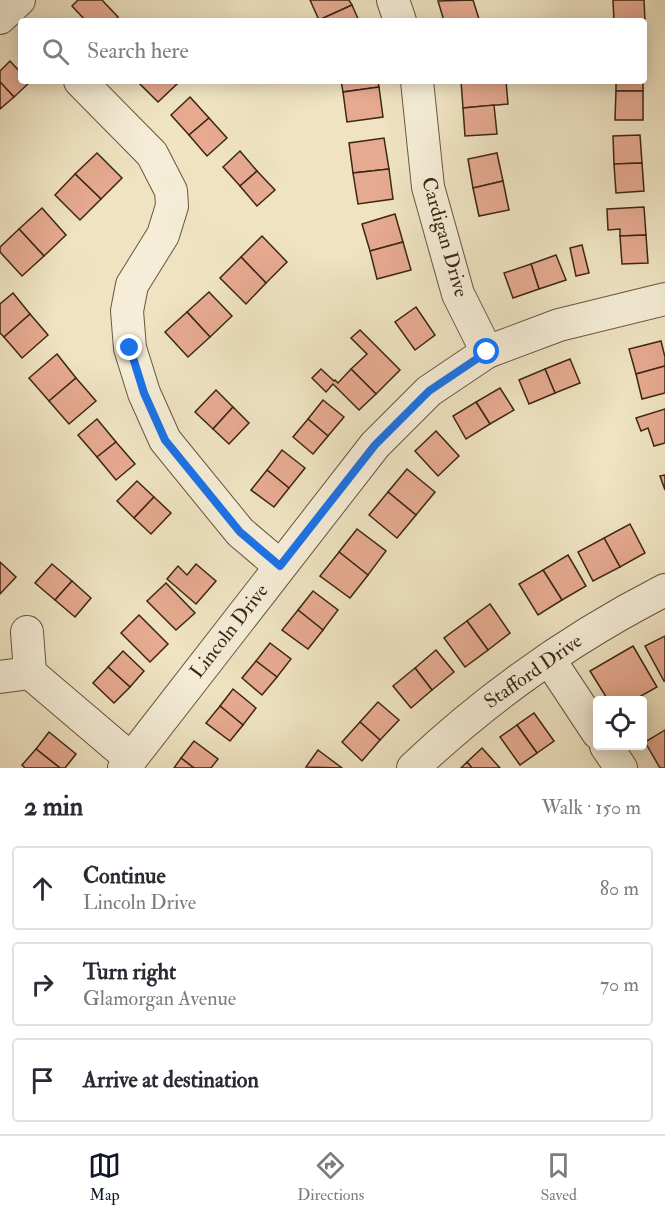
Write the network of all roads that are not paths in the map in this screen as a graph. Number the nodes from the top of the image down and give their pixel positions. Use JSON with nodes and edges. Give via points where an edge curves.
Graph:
{"nodes":[{"id":1,"x":393,"y":0,"type":"edge"},
{"id":2,"x":399,"y":18,"type":"edge"},
{"id":3,"x":83,"y":84,"type":"edge"},
{"id":4,"x":417,"y":84,"type":"edge"},
{"id":5,"x":665,"y":299,"type":"edge"},
{"id":6,"x":487,"y":352,"type":"junction"},
{"id":7,"x":280,"y":566,"type":"junction"},
{"id":8,"x":665,"y":591,"type":"edge"},
{"id":9,"x":27,"y":632,"type":"dead end"},
{"id":10,"x":549,"y":659,"type":"junction"},
{"id":11,"x":15,"y":675,"type":"edge"},
{"id":12,"x":593,"y":727,"type":"edge"},
{"id":13,"x":609,"y":750,"type":"edge"},
{"id":14,"x":127,"y":763,"type":"edge"},
{"id":15,"x":413,"y":768,"type":"edge"},
{"id":16,"x":621,"y":768,"type":"edge"}],
"edges":[{"from":1,"to":2,"type":"street"},
{"from":3,"to":7,"type":"street","via":[[152,154],[171,191],[172,206],[164,235],[132,285],[127,311],[130,348],[144,393],[165,440],[240,532]]},
{"from":4,"to":6,"type":"street","name":"Cardigan Drive","via":[[428,187],[458,294]]},
{"from":5,"to":6,"type":"street","name":"Lincoln Drive","via":[[559,325]]},
{"from":6,"to":7,"type":"street","name":"Lincoln Drive","via":[[429,391],[375,445]]},
{"from":7,"to":14,"type":"street","name":"Lincoln Drive"},
{"from":8,"to":10,"type":"street","name":"Stafford Drive","via":[[580,637]]},
{"from":9,"to":11,"type":"street"},
{"from":10,"to":12,"type":"street"},
{"from":10,"to":15,"type":"street","name":"Stafford Drive","via":[[474,713]]},
{"from":11,"to":14,"type":"street"},
{"from":13,"to":16,"type":"street"}]}
